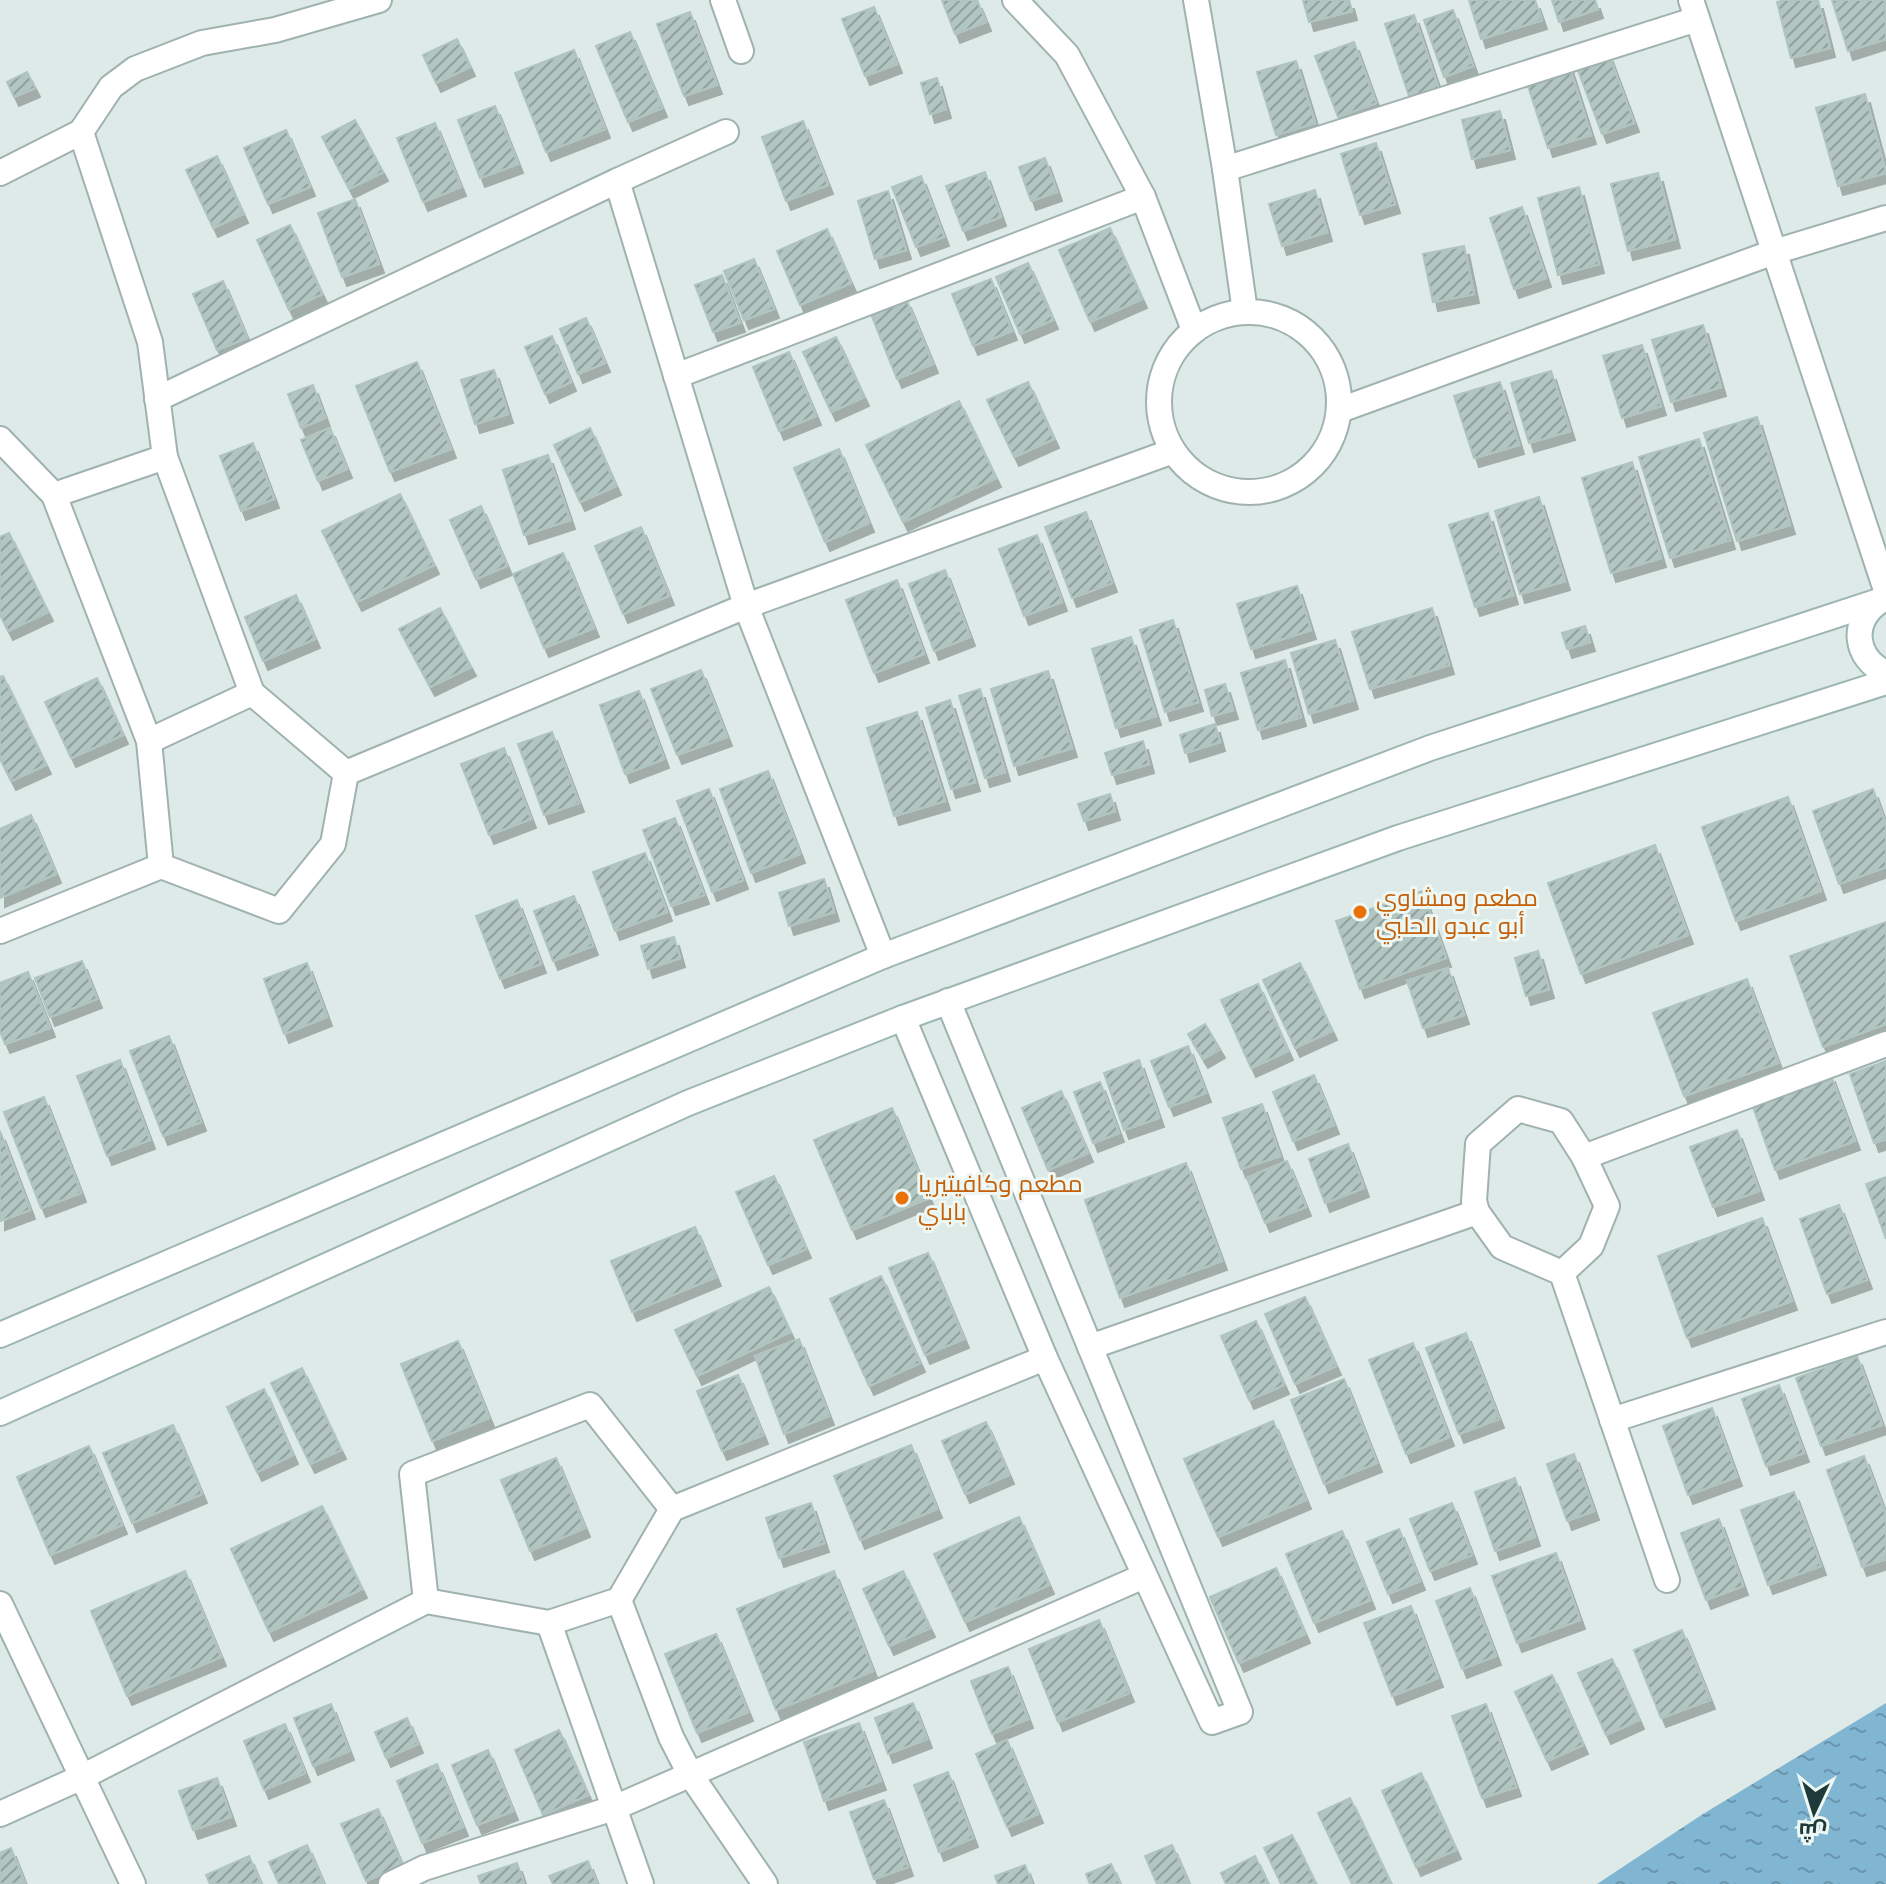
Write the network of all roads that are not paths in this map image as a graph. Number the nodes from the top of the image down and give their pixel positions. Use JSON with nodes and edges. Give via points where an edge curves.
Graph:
{"nodes":[{"id":1,"x":379,"y":0,"type":"edge"},
{"id":2,"x":723,"y":0,"type":"edge"},
{"id":3,"x":1015,"y":0,"type":"edge"},
{"id":4,"x":1196,"y":0,"type":"edge"},
{"id":5,"x":1694,"y":10,"type":"edge"},
{"id":6,"x":741,"y":51,"type":"dead end"},
{"id":7,"x":81,"y":132,"type":"junction"},
{"id":8,"x":726,"y":132,"type":"dead end"},
{"id":9,"x":1225,"y":169,"type":"junction"},
{"id":10,"x":0,"y":173,"type":"edge"},
{"id":11,"x":617,"y":181,"type":"junction"},
{"id":12,"x":1143,"y":197,"type":"junction"},
{"id":13,"x":1886,"y":218,"type":"edge"},
{"id":14,"x":1774,"y":252,"type":"junction"},
{"id":15,"x":1245,"y":312,"type":"junction"},
{"id":16,"x":1194,"y":330,"type":"junction"},
{"id":17,"x":676,"y":376,"type":"junction"},
{"id":18,"x":157,"y":399,"type":"junction"},
{"id":19,"x":1340,"y":410,"type":"junction"},
{"id":20,"x":0,"y":439,"type":"edge"},
{"id":21,"x":1173,"y":451,"type":"junction"},
{"id":22,"x":165,"y":457,"type":"junction"},
{"id":23,"x":54,"y":495,"type":"junction"},
{"id":24,"x":1885,"y":596,"type":"edge"},
{"id":25,"x":746,"y":606,"type":"junction"},
{"id":26,"x":1886,"y":673,"type":"edge"},
{"id":27,"x":1886,"y":682,"type":"edge"},
{"id":28,"x":252,"y":693,"type":"junction"},
{"id":29,"x":149,"y":741,"type":"junction"},
{"id":30,"x":346,"y":773,"type":"junction"},
{"id":31,"x":161,"y":866,"type":"junction"},
{"id":32,"x":0,"y":931,"type":"edge"},
{"id":33,"x":883,"y":956,"type":"junction"},
{"id":34,"x":948,"y":1001,"type":"junction"},
{"id":35,"x":903,"y":1018,"type":"junction"},
{"id":36,"x":1886,"y":1044,"type":"edge"},
{"id":37,"x":1584,"y":1157,"type":"junction"},
{"id":38,"x":1477,"y":1212,"type":"junction"},
{"id":39,"x":1562,"y":1273,"type":"junction"},
{"id":40,"x":1886,"y":1332,"type":"edge"},
{"id":41,"x":0,"y":1335,"type":"edge"},
{"id":42,"x":1090,"y":1347,"type":"junction"},
{"id":43,"x":1045,"y":1358,"type":"junction"},
{"id":44,"x":0,"y":1413,"type":"edge"},
{"id":45,"x":1612,"y":1420,"type":"junction"},
{"id":46,"x":672,"y":1509,"type":"junction"},
{"id":47,"x":1144,"y":1576,"type":"junction"},
{"id":48,"x":1667,"y":1580,"type":"dead end"},
{"id":49,"x":619,"y":1600,"type":"junction"},
{"id":50,"x":426,"y":1601,"type":"junction"},
{"id":51,"x":0,"y":1604,"type":"edge"},
{"id":52,"x":549,"y":1623,"type":"junction"},
{"id":53,"x":690,"y":1774,"type":"junction"},
{"id":54,"x":82,"y":1777,"type":"junction"},
{"id":55,"x":614,"y":1808,"type":"junction"},
{"id":56,"x":0,"y":1814,"type":"edge"},
{"id":57,"x":133,"y":1884,"type":"edge"},
{"id":58,"x":391,"y":1884,"type":"edge"},
{"id":59,"x":641,"y":1884,"type":"edge"},
{"id":60,"x":765,"y":1884,"type":"edge"}],
"edges":[{"from":1,"to":7,"type":"street","via":[[275,30],[202,43],[135,69],[111,87]]},
{"from":2,"to":6,"type":"street"},
{"from":3,"to":12,"type":"street","via":[[1067,55]]},
{"from":4,"to":9,"type":"street"},
{"from":5,"to":9,"type":"street"},
{"from":5,"to":14,"type":"street"},
{"from":7,"to":10,"type":"street"},
{"from":7,"to":18,"type":"street","via":[[150,342]]},
{"from":8,"to":11,"type":"street"},
{"from":9,"to":15,"type":"street"},
{"from":11,"to":17,"type":"street"},
{"from":11,"to":18,"type":"street"},
{"from":12,"to":16,"type":"street"},
{"from":12,"to":17,"type":"street"},
{"from":13,"to":14,"type":"street"},
{"from":14,"to":19,"type":"street"},
{"from":14,"to":24,"type":"street"},
{"from":15,"to":16,"type":"street","via":[[1218,317]]},
{"from":15,"to":19,"type":"street","via":[[1275,315],[1303,329],[1325,351],[1338,379]]},
{"from":16,"to":21,"type":"street","via":[[1163,374],[1158,400]]},
{"from":17,"to":25,"type":"street"},
{"from":18,"to":22,"type":"street"},
{"from":19,"to":21,"type":"street","via":[[1319,461],[1297,480],[1271,491],[1242,493],[1215,486],[1191,472]]},
{"from":20,"to":23,"type":"street"},
{"from":21,"to":25,"type":"street"},
{"from":22,"to":23,"type":"street"},
{"from":22,"to":28,"type":"street"},
{"from":23,"to":29,"type":"street"},
{"from":24,"to":26,"type":"street","via":[[1863,619],[1859,632],[1867,660]]},
{"from":24,"to":33,"type":"street","via":[[1430,748]]},
{"from":25,"to":30,"type":"street"},
{"from":25,"to":33,"type":"street"},
{"from":27,"to":34,"type":"street","via":[[1398,838]]},
{"from":28,"to":29,"type":"street"},
{"from":28,"to":30,"type":"street"},
{"from":29,"to":31,"type":"street"},
{"from":30,"to":31,"type":"street","via":[[333,844],[279,911]]},
{"from":31,"to":32,"type":"street"},
{"from":33,"to":41,"type":"street"},
{"from":34,"to":35,"type":"street"},
{"from":34,"to":42,"type":"street"},
{"from":35,"to":43,"type":"street"},
{"from":35,"to":44,"type":"street","via":[[688,1103]]},
{"from":36,"to":37,"type":"street"},
{"from":37,"to":38,"type":"street","via":[[1561,1121],[1518,1109],[1478,1144]]},
{"from":37,"to":39,"type":"street","via":[[1607,1206],[1591,1246]]},
{"from":38,"to":39,"type":"street","via":[[1502,1247]]},
{"from":38,"to":42,"type":"street"},
{"from":39,"to":45,"type":"street"},
{"from":40,"to":45,"type":"street"},
{"from":42,"to":47,"type":"street","via":[[1240,1712],[1212,1722]]},
{"from":43,"to":46,"type":"street"},
{"from":43,"to":47,"type":"street"},
{"from":45,"to":48,"type":"street"},
{"from":46,"to":49,"type":"street"},
{"from":46,"to":50,"type":"street","via":[[590,1405],[412,1474]]},
{"from":47,"to":53,"type":"street"},
{"from":49,"to":52,"type":"street"},
{"from":49,"to":53,"type":"street"},
{"from":50,"to":52,"type":"street"},
{"from":50,"to":54,"type":"street"},
{"from":51,"to":54,"type":"street"},
{"from":52,"to":55,"type":"street"},
{"from":53,"to":55,"type":"street"},
{"from":53,"to":60,"type":"street"},
{"from":54,"to":56,"type":"street"},
{"from":54,"to":57,"type":"street"},
{"from":55,"to":58,"type":"street","via":[[424,1868]]},
{"from":55,"to":59,"type":"street"}]}
